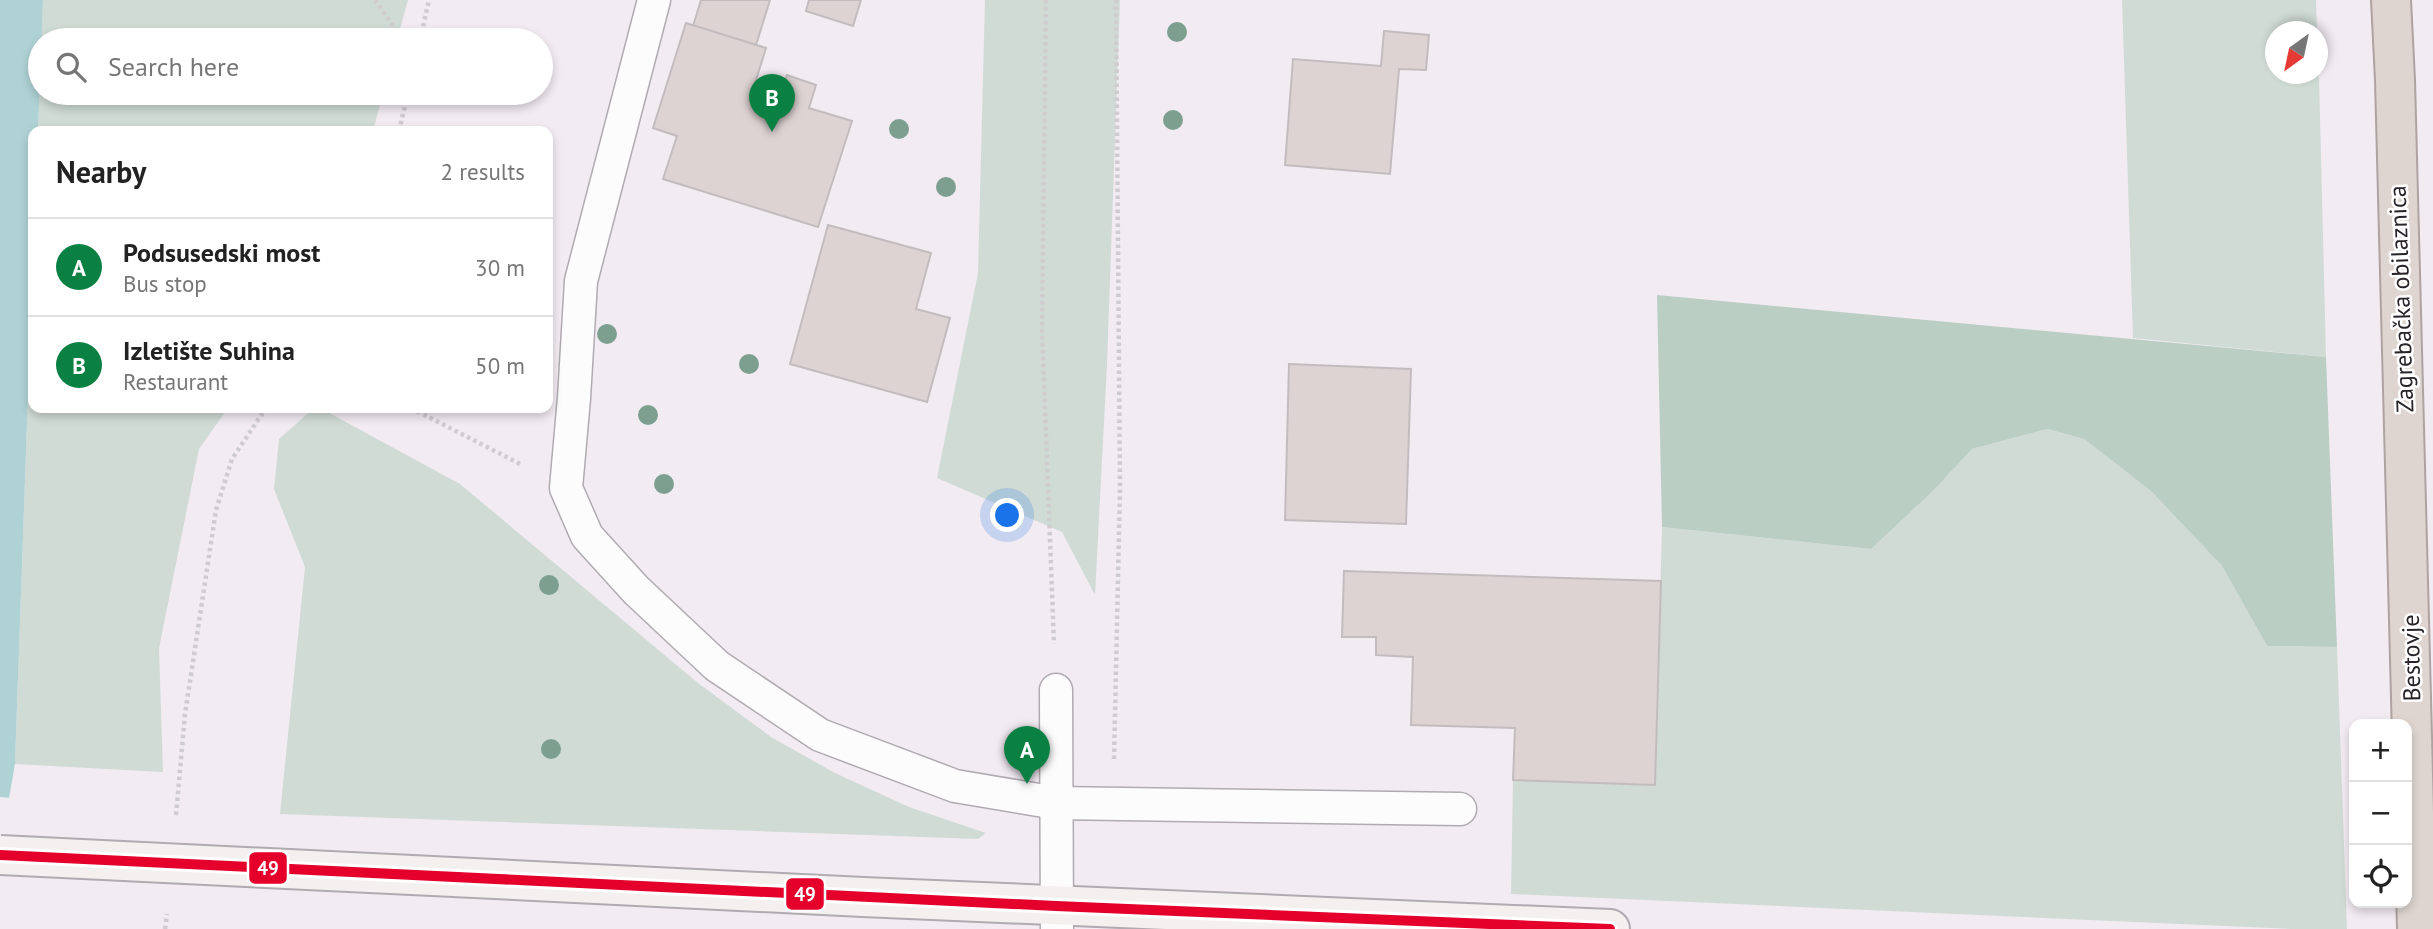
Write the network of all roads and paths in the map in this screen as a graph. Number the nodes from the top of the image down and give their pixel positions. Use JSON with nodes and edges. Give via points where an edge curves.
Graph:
{"nodes":[{"id":1,"x":375,"y":0,"type":"edge"},
{"id":2,"x":429,"y":0,"type":"edge"},
{"id":3,"x":654,"y":0,"type":"edge"},
{"id":4,"x":1046,"y":0,"type":"edge"},
{"id":5,"x":1116,"y":0,"type":"edge"},
{"id":6,"x":2390,"y":0,"type":"edge"},
{"id":7,"x":395,"y":28,"type":"edge"},
{"id":8,"x":423,"y":28,"type":"edge"},
{"id":9,"x":405,"y":105,"type":"edge"},
{"id":10,"x":401,"y":126,"type":"edge"},
{"id":11,"x":263,"y":413,"type":"edge"},
{"id":12,"x":421,"y":413,"type":"edge"},
{"id":13,"x":566,"y":488,"type":"junction"},
{"id":14,"x":2409,"y":597,"type":"joint"},
{"id":15,"x":1056,"y":690,"type":"joint"},
{"id":16,"x":1056,"y":803,"type":"junction"},
{"id":17,"x":1113,"y":804,"type":"junction"},
{"id":18,"x":1460,"y":809,"type":"dead end"},
{"id":19,"x":175,"y":821,"type":"dead end"},
{"id":20,"x":0,"y":855,"type":"edge"},
{"id":21,"x":168,"y":902,"type":"dead end"},
{"id":22,"x":1056,"y":918,"type":"edge"},
{"id":23,"x":165,"y":929,"type":"edge"},
{"id":24,"x":1610,"y":929,"type":"edge"},
{"id":25,"x":2417,"y":929,"type":"edge"}],
"edges":[{"from":1,"to":7,"type":"path"},
{"from":2,"to":8,"type":"path"},
{"from":3,"to":13,"type":"lane","via":[[581,281]]},
{"from":4,"to":15,"type":"path","via":[[1042,329]]},
{"from":5,"to":17,"type":"path","via":[[1120,488]]},
{"from":6,"to":14,"type":"highway","name":"Zagrebačka obilaznica"},
{"from":9,"to":10,"type":"path"},
{"from":11,"to":19,"type":"path","via":[[232,459],[216,510],[185,714]]},
{"from":12,"to":13,"type":"path"},
{"from":13,"to":16,"type":"lane","via":[[587,536],[636,590],[717,666],[820,735],[955,786]]},
{"from":14,"to":25,"type":"highway","name":"Bestovje"},
{"from":15,"to":16,"type":"lane"},
{"from":16,"to":17,"type":"lane"},
{"from":16,"to":22,"type":"lane"},
{"from":17,"to":18,"type":"lane"},
{"from":20,"to":22,"type":"main road","bridge":true,"via":[[863,897]]},
{"from":21,"to":23,"type":"path"},
{"from":22,"to":24,"type":"main road"}]}
